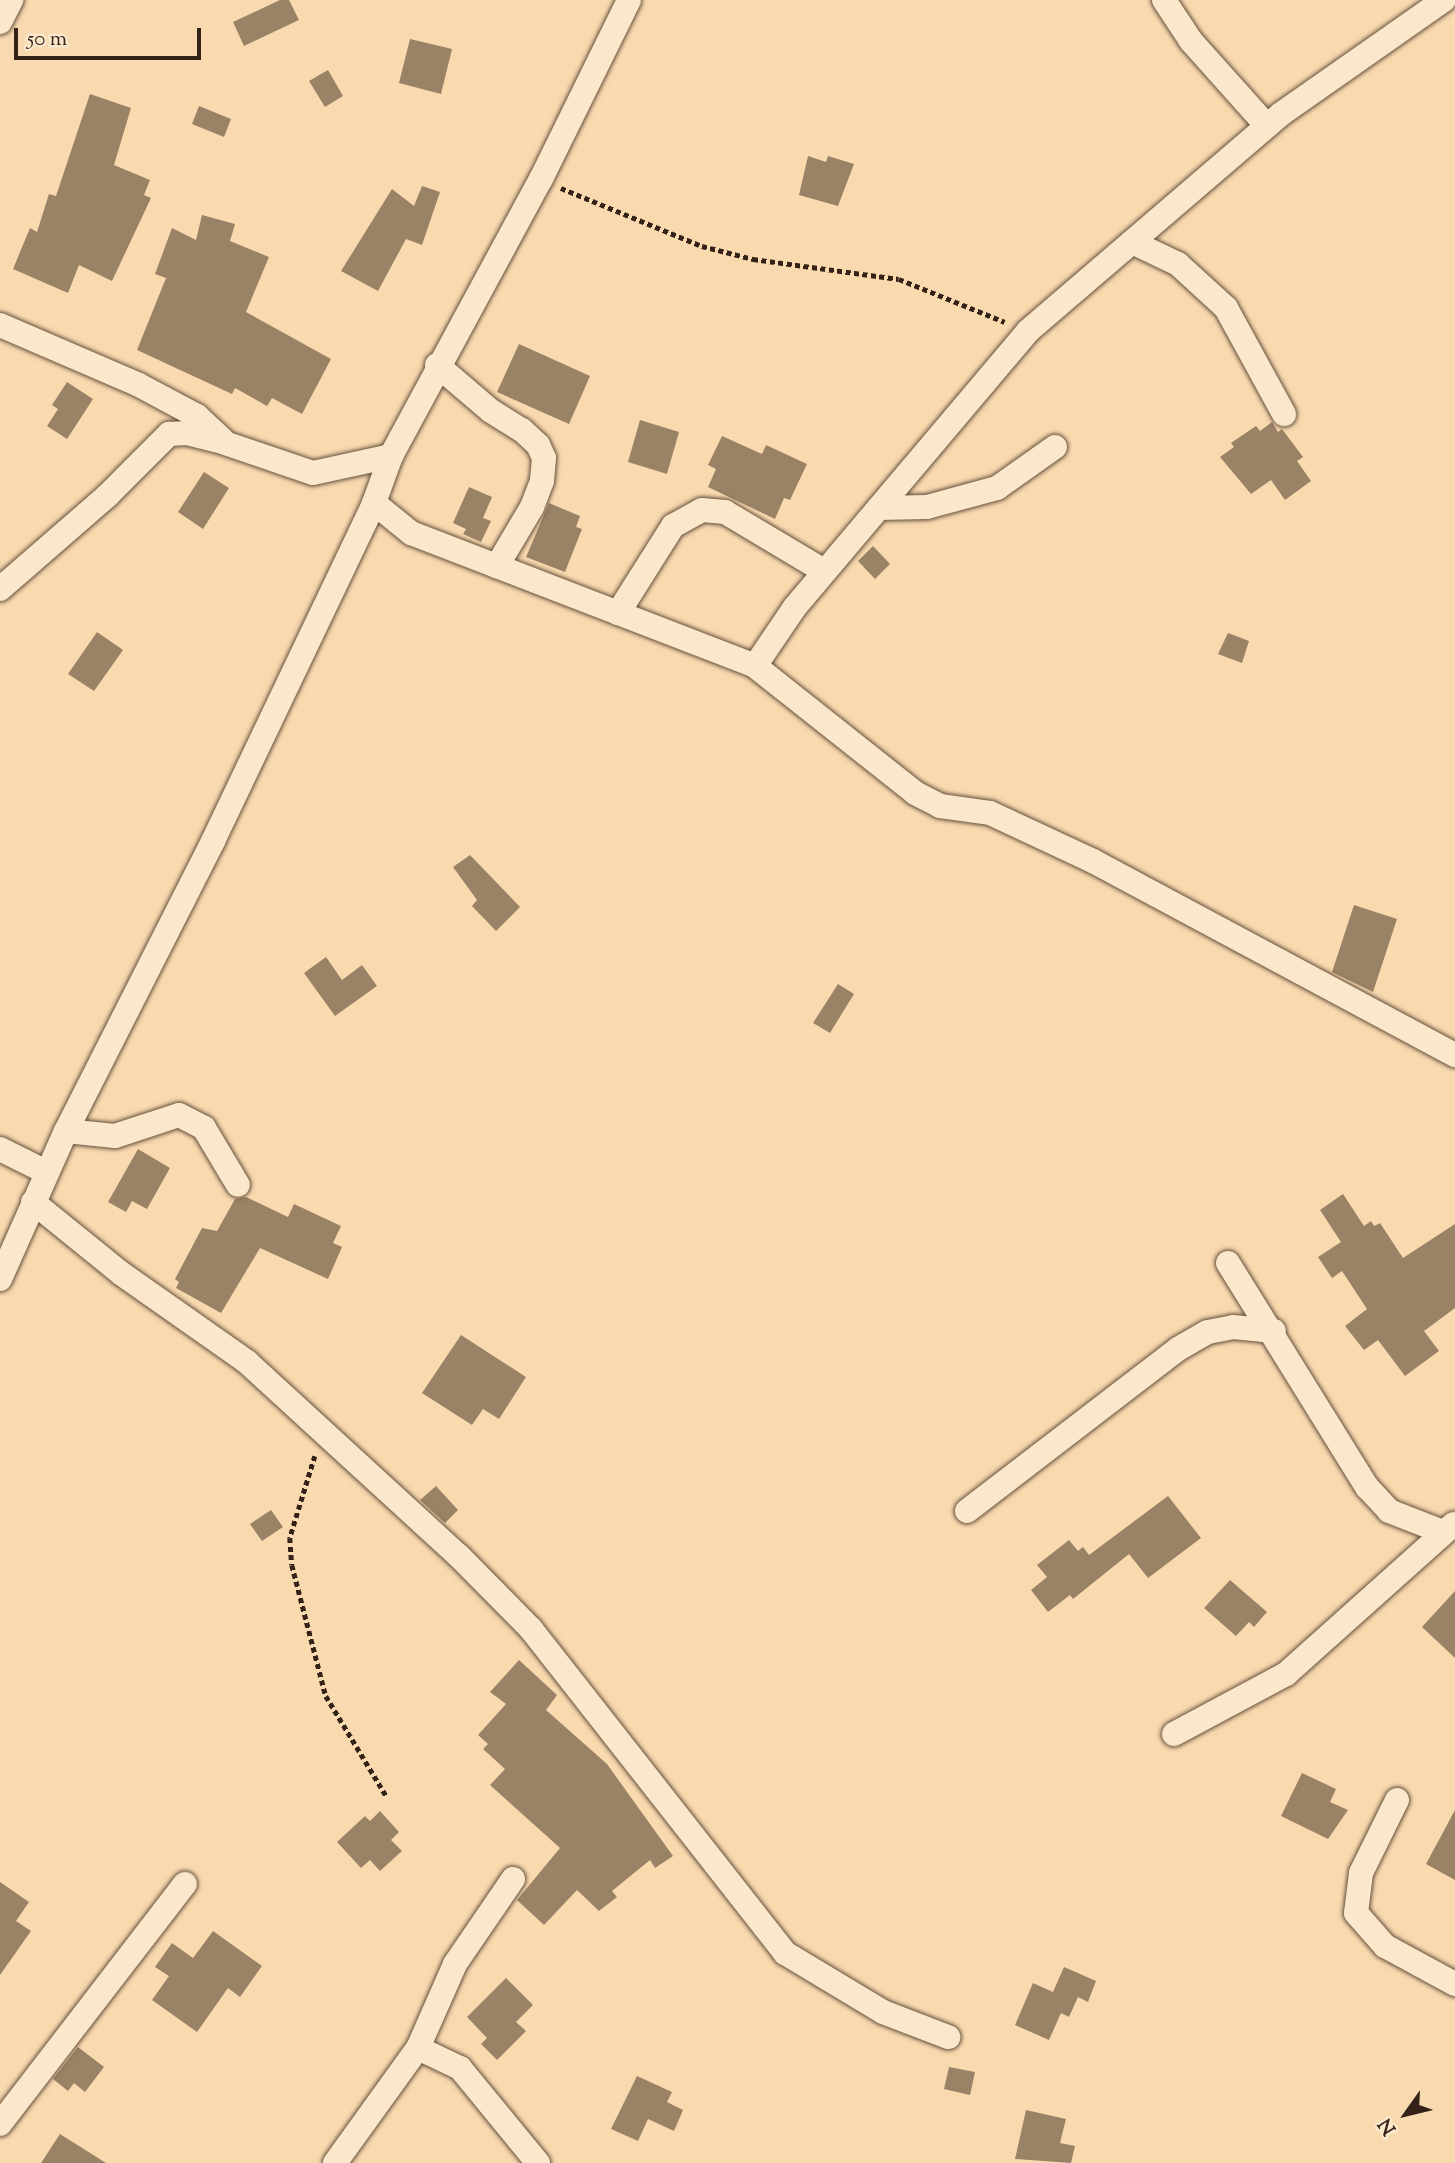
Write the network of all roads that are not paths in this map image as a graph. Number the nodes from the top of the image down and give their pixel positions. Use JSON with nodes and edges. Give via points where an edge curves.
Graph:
{"nodes":[{"id":1,"x":11,"y":0,"type":"edge"},
{"id":2,"x":629,"y":0,"type":"edge"},
{"id":3,"x":1164,"y":0,"type":"edge"},
{"id":4,"x":1444,"y":0,"type":"edge"},
{"id":5,"x":0,"y":22,"type":"edge"},
{"id":6,"x":1267,"y":126,"type":"junction"},
{"id":7,"x":1132,"y":242,"type":"junction"},
{"id":8,"x":0,"y":325,"type":"edge"},
{"id":9,"x":438,"y":365,"type":"junction"},
{"id":10,"x":1284,"y":414,"type":"dead end"},
{"id":11,"x":229,"y":445,"type":"junction"},
{"id":12,"x":1055,"y":447,"type":"dead end"},
{"id":13,"x":391,"y":456,"type":"junction"},
{"id":14,"x":374,"y":503,"type":"junction"},
{"id":15,"x":879,"y":508,"type":"junction"},
{"id":16,"x":497,"y":566,"type":"junction"},
{"id":17,"x":824,"y":571,"type":"junction"},
{"id":18,"x":0,"y":589,"type":"edge"},
{"id":19,"x":618,"y":613,"type":"junction"},
{"id":20,"x":755,"y":666,"type":"junction"},
{"id":21,"x":1455,"y":1055,"type":"edge"},
{"id":22,"x":66,"y":1131,"type":"junction"},
{"id":23,"x":0,"y":1149,"type":"edge"},
{"id":24,"x":46,"y":1172,"type":"junction"},
{"id":25,"x":239,"y":1185,"type":"dead end"},
{"id":26,"x":33,"y":1202,"type":"junction"},
{"id":27,"x":1228,"y":1263,"type":"dead end"},
{"id":28,"x":0,"y":1279,"type":"edge"},
{"id":29,"x":1274,"y":1331,"type":"junction"},
{"id":30,"x":967,"y":1511,"type":"dead end"},
{"id":31,"x":1449,"y":1528,"type":"edge"},
{"id":32,"x":1174,"y":1734,"type":"dead end"},
{"id":33,"x":1397,"y":1800,"type":"dead end"},
{"id":34,"x":513,"y":1879,"type":"dead end"},
{"id":35,"x":185,"y":1884,"type":"dead end"},
{"id":36,"x":1455,"y":1984,"type":"edge"},
{"id":37,"x":948,"y":2037,"type":"dead end"},
{"id":38,"x":418,"y":2048,"type":"junction"},
{"id":39,"x":0,"y":2124,"type":"edge"},
{"id":40,"x":335,"y":2163,"type":"edge"},
{"id":41,"x":538,"y":2163,"type":"edge"}],
"edges":[{"from":1,"to":5,"type":"street"},
{"from":2,"to":9,"type":"street","via":[[541,179]]},
{"from":3,"to":6,"type":"street","via":[[1191,41]]},
{"from":4,"to":6,"type":"street"},
{"from":6,"to":7,"type":"street"},
{"from":7,"to":10,"type":"street","via":[[1178,264],[1226,308]]},
{"from":7,"to":15,"type":"street","via":[[1028,331]]},
{"from":8,"to":11,"type":"street","via":[[139,385],[197,416]]},
{"from":9,"to":13,"type":"street"},
{"from":9,"to":16,"type":"street","via":[[491,411],[522,430],[544,458],[532,507]]},
{"from":11,"to":13,"type":"street","via":[[313,473]]},
{"from":11,"to":18,"type":"street","via":[[187,433],[162,438],[107,496]]},
{"from":12,"to":15,"type":"street","via":[[997,488],[927,507]]},
{"from":13,"to":14,"type":"street"},
{"from":14,"to":16,"type":"street","via":[[411,533]]},
{"from":14,"to":22,"type":"street","via":[[213,841]]},
{"from":15,"to":17,"type":"street"},
{"from":16,"to":19,"type":"street"},
{"from":17,"to":19,"type":"street","via":[[725,512],[702,510],[673,526]]},
{"from":17,"to":20,"type":"street"},
{"from":19,"to":20,"type":"street"},
{"from":20,"to":21,"type":"street","via":[[915,793],[940,806],[990,813],[1093,861]]},
{"from":22,"to":24,"type":"street"},
{"from":22,"to":25,"type":"street","via":[[115,1136],[179,1115],[204,1128]]},
{"from":23,"to":24,"type":"street"},
{"from":24,"to":26,"type":"street"},
{"from":26,"to":28,"type":"street"},
{"from":26,"to":37,"type":"street","via":[[122,1274],[247,1362],[531,1629],[785,1952],[883,2012]]},
{"from":27,"to":29,"type":"street"},
{"from":29,"to":30,"type":"street","via":[[1233,1327],[1208,1332],[1178,1349]]},
{"from":29,"to":31,"type":"street","via":[[1367,1487],[1389,1511]]},
{"from":31,"to":32,"type":"street","via":[[1286,1674]]},
{"from":33,"to":36,"type":"street","via":[[1361,1872],[1356,1913],[1385,1946]]},
{"from":34,"to":38,"type":"street","via":[[455,1964]]},
{"from":35,"to":39,"type":"street"},
{"from":38,"to":40,"type":"street"},
{"from":38,"to":41,"type":"street","via":[[460,2068]]}]}
